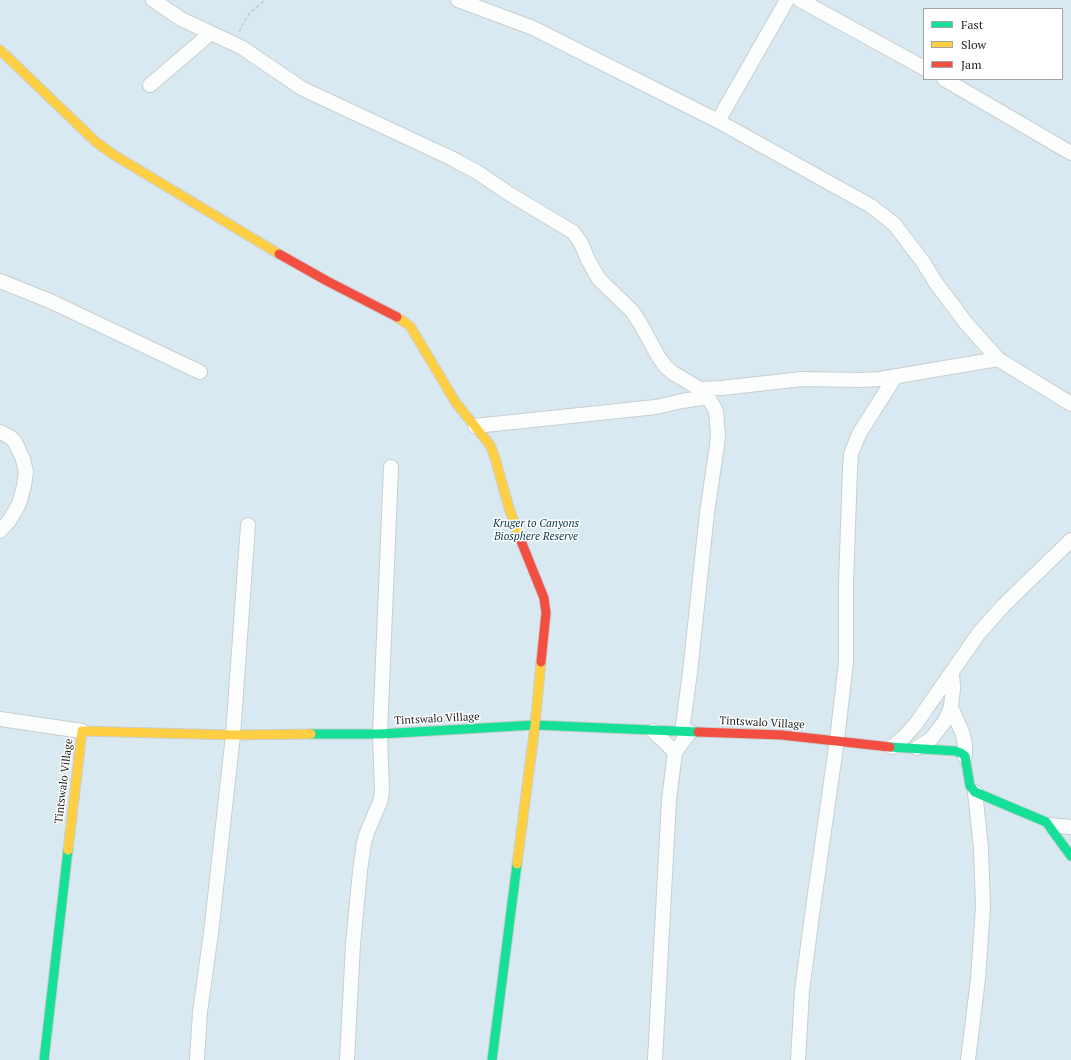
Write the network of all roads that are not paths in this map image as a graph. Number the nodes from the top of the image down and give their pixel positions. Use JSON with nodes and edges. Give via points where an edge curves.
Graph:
{"nodes":[{"id":1,"x":153,"y":0,"type":"edge"},
{"id":2,"x":458,"y":0,"type":"edge"},
{"id":3,"x":787,"y":0,"type":"edge"},
{"id":4,"x":800,"y":0,"type":"edge"},
{"id":5,"x":211,"y":33,"type":"junction"},
{"id":6,"x":0,"y":50,"type":"edge"},
{"id":7,"x":923,"y":67,"type":"edge"},
{"id":8,"x":946,"y":80,"type":"edge"},
{"id":9,"x":150,"y":85,"type":"dead end"},
{"id":10,"x":718,"y":121,"type":"junction"},
{"id":11,"x":1071,"y":153,"type":"edge"},
{"id":12,"x":0,"y":281,"type":"edge"},
{"id":13,"x":998,"y":359,"type":"junction"},
{"id":14,"x":200,"y":372,"type":"dead end"},
{"id":15,"x":895,"y":377,"type":"junction"},
{"id":16,"x":704,"y":393,"type":"junction"},
{"id":17,"x":1071,"y":404,"type":"edge"},
{"id":18,"x":475,"y":426,"type":"junction"},
{"id":19,"x":0,"y":432,"type":"edge"},
{"id":20,"x":391,"y":467,"type":"dead end"},
{"id":21,"x":248,"y":525,"type":"dead end"},
{"id":22,"x":0,"y":531,"type":"edge"},
{"id":23,"x":1071,"y":540,"type":"edge"},
{"id":24,"x":952,"y":673,"type":"junction"},
{"id":25,"x":951,"y":707,"type":"junction"},
{"id":26,"x":0,"y":719,"type":"edge"},
{"id":27,"x":535,"y":725,"type":"junction"},
{"id":28,"x":82,"y":731,"type":"junction"},
{"id":29,"x":653,"y":731,"type":"junction"},
{"id":30,"x":686,"y":732,"type":"junction"},
{"id":31,"x":380,"y":734,"type":"junction"},
{"id":32,"x":233,"y":735,"type":"junction"},
{"id":33,"x":837,"y":740,"type":"junction"},
{"id":34,"x":892,"y":747,"type":"junction"},
{"id":35,"x":917,"y":748,"type":"junction"},
{"id":36,"x":675,"y":752,"type":"junction"},
{"id":37,"x":965,"y":756,"type":"junction"},
{"id":38,"x":975,"y":792,"type":"junction"},
{"id":39,"x":1050,"y":825,"type":"junction"},
{"id":40,"x":1071,"y":827,"type":"edge"},
{"id":41,"x":1071,"y":856,"type":"edge"},
{"id":42,"x":44,"y":1060,"type":"edge"},
{"id":43,"x":197,"y":1060,"type":"edge"},
{"id":44,"x":347,"y":1060,"type":"edge"},
{"id":45,"x":492,"y":1060,"type":"edge"},
{"id":46,"x":655,"y":1060,"type":"edge"},
{"id":47,"x":798,"y":1060,"type":"edge"},
{"id":48,"x":968,"y":1060,"type":"edge"}],
"edges":[{"from":1,"to":5,"type":"street","via":[[181,19]]},
{"from":2,"to":10,"type":"street","via":[[533,28]]},
{"from":3,"to":10,"type":"street"},
{"from":4,"to":7,"type":"street"},
{"from":5,"to":9,"type":"street"},
{"from":5,"to":16,"type":"street","via":[[241,47],[303,89],[477,172],[573,232],[599,280],[632,311],[665,366]]},
{"from":6,"to":18,"type":"street","via":[[96,142],[114,156],[264,246],[402,319],[415,333],[456,403]]},
{"from":8,"to":11,"type":"street"},
{"from":10,"to":13,"type":"street","via":[[871,206],[894,224],[966,323]]},
{"from":12,"to":14,"type":"street","via":[[50,301]]},
{"from":13,"to":15,"type":"street"},
{"from":13,"to":17,"type":"street"},
{"from":15,"to":16,"type":"street","via":[[860,380],[802,379],[722,388]]},
{"from":15,"to":33,"type":"street","via":[[859,434],[851,454],[846,662]]},
{"from":16,"to":18,"type":"street","via":[[656,407]]},
{"from":16,"to":30,"type":"street","via":[[712,404],[718,434],[707,513]]},
{"from":18,"to":27,"type":"street","via":[[490,445],[509,508],[544,598],[546,613]]},
{"from":19,"to":22,"type":"street","via":[[15,442],[26,472],[18,504]]},
{"from":20,"to":31,"type":"street"},
{"from":21,"to":32,"type":"street"},
{"from":23,"to":24,"type":"street","via":[[1002,606],[979,633]]},
{"from":24,"to":25,"type":"street","via":[[954,688]]},
{"from":24,"to":34,"type":"street","via":[[915,725]]},
{"from":25,"to":35,"type":"street","via":[[946,721],[931,739]]},
{"from":25,"to":37,"type":"street","via":[[966,744]]},
{"from":26,"to":28,"type":"street"},
{"from":27,"to":29,"type":"street","name":"Tintswalo Village"},
{"from":27,"to":31,"type":"street","name":"Tintswalo Village"},
{"from":27,"to":45,"type":"street"},
{"from":28,"to":32,"type":"street","name":"Tintswalo Village"},
{"from":28,"to":42,"type":"street","name":"Tintswalo Village"},
{"from":29,"to":30,"type":"street","name":"Tintswalo Village"},
{"from":29,"to":36,"type":"street"},
{"from":30,"to":33,"type":"street","name":"Tintswalo Village","via":[[782,735]]},
{"from":30,"to":36,"type":"street"},
{"from":31,"to":32,"type":"street","name":"Tintswalo Village"},
{"from":31,"to":44,"type":"street","via":[[382,797],[364,842],[360,871]]},
{"from":32,"to":43,"type":"street","via":[[200,1012]]},
{"from":33,"to":34,"type":"street","name":"Tintswalo Village"},
{"from":33,"to":47,"type":"street","via":[[802,991]]},
{"from":34,"to":35,"type":"street","name":"Tintswalo Village"},
{"from":35,"to":37,"type":"street","name":"Tintswalo Village","via":[[955,751]]},
{"from":36,"to":46,"type":"street","via":[[669,800]]},
{"from":37,"to":38,"type":"street","via":[[970,786]]},
{"from":38,"to":39,"type":"street","via":[[1042,819]]},
{"from":38,"to":48,"type":"street","via":[[981,848],[983,907]]},
{"from":39,"to":40,"type":"street"},
{"from":39,"to":41,"type":"street"}]}
